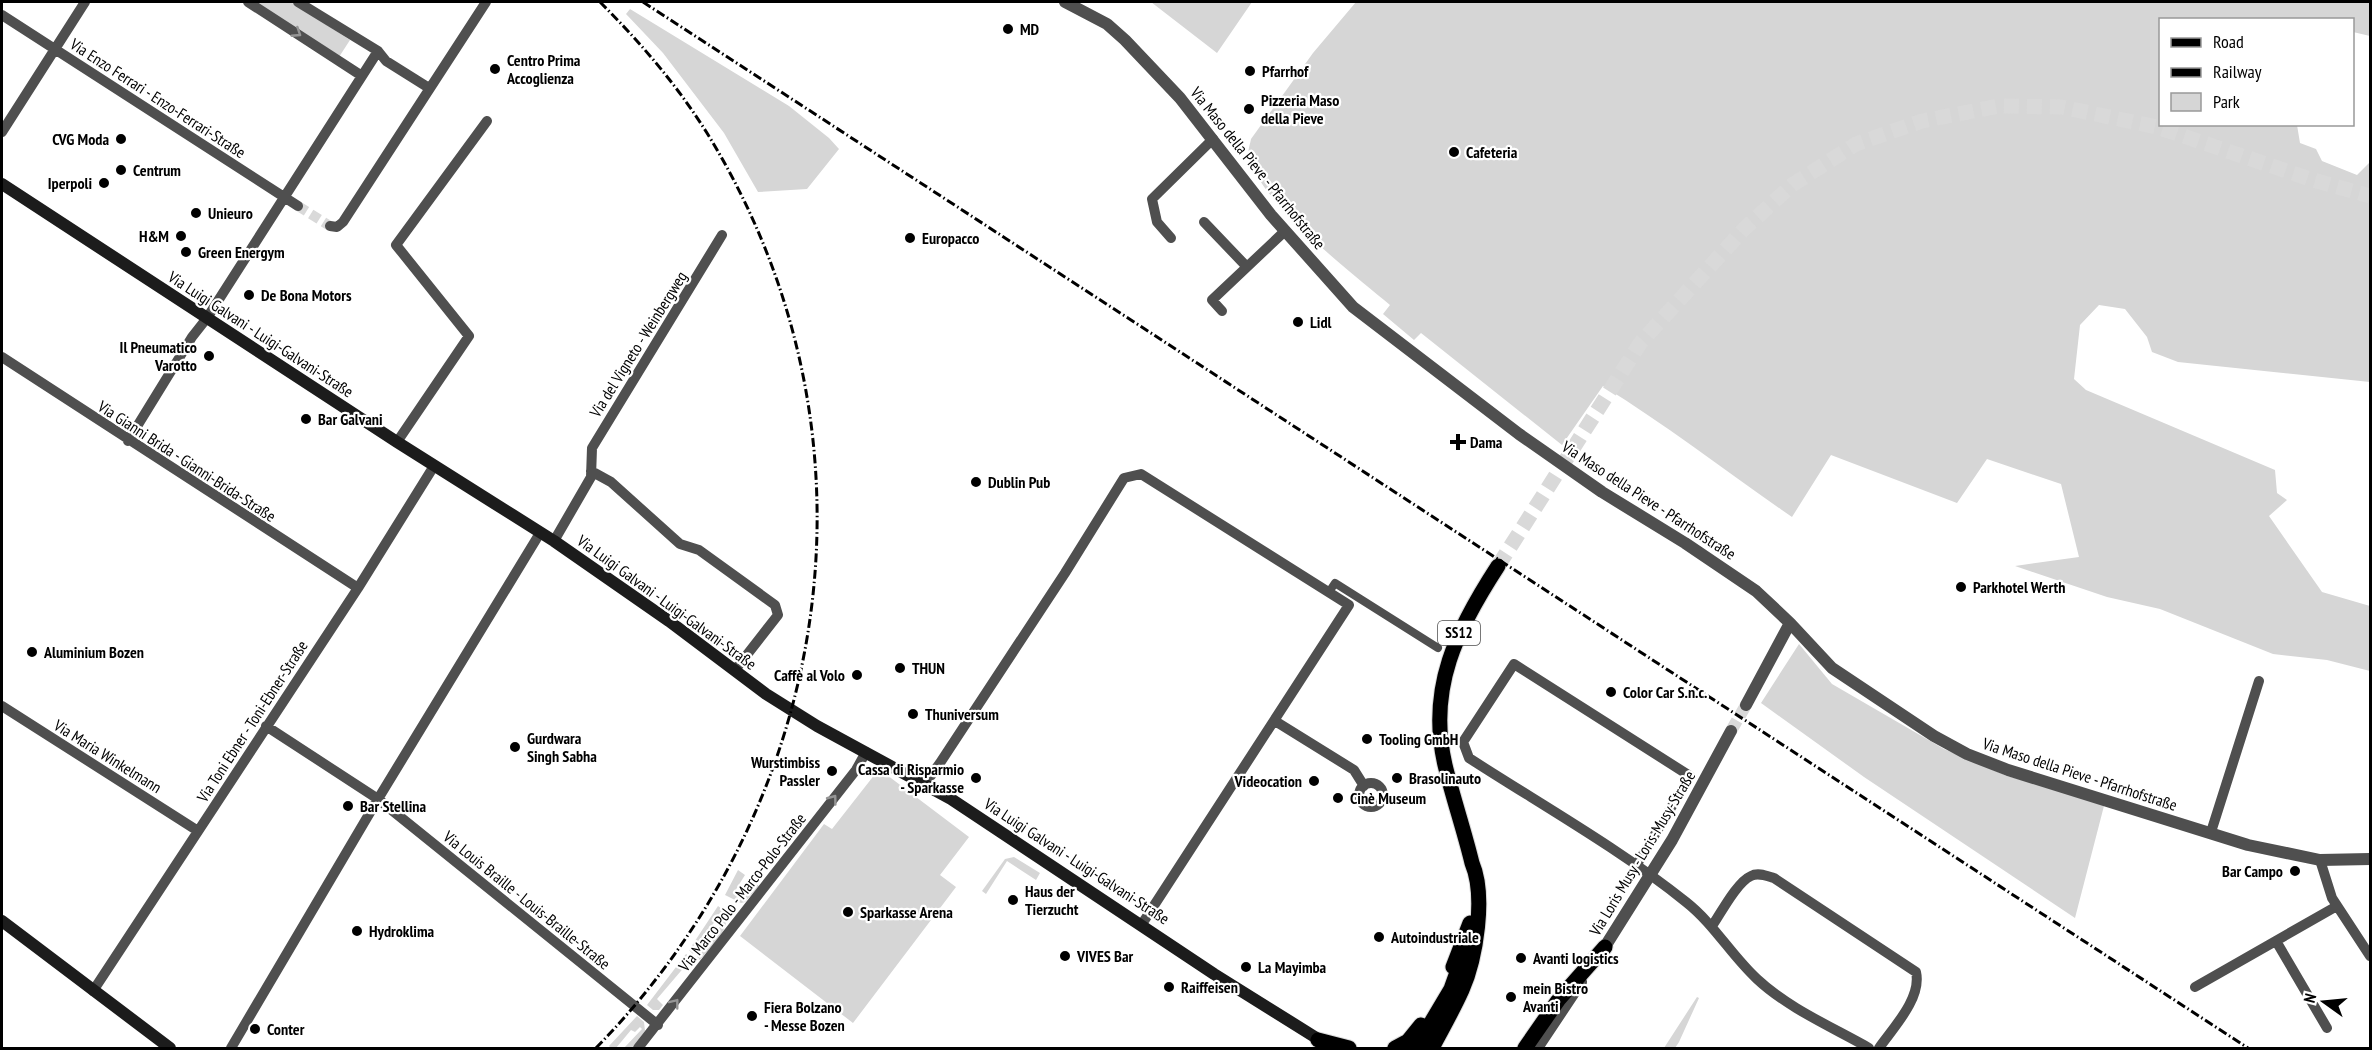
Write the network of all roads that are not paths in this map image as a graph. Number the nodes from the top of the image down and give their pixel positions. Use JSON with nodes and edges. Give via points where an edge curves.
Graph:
{"nodes":[{"id":1,"x":85,"y":2,"type":"edge"},
{"id":2,"x":248,"y":2,"type":"edge"},
{"id":3,"x":298,"y":2,"type":"edge"},
{"id":4,"x":486,"y":2,"type":"edge"},
{"id":5,"x":1065,"y":2,"type":"edge"},
{"id":6,"x":2,"y":15,"type":"edge"},
{"id":7,"x":55,"y":50,"type":"junction"},
{"id":8,"x":378,"y":51,"type":"junction"},
{"id":9,"x":362,"y":76,"type":"junction"},
{"id":10,"x":429,"y":88,"type":"junction"},
{"id":11,"x":487,"y":121,"type":"dead end"},
{"id":12,"x":2,"y":132,"type":"edge"},
{"id":13,"x":1213,"y":139,"type":"junction"},
{"id":14,"x":2,"y":184,"type":"edge"},
{"id":15,"x":283,"y":197,"type":"junction"},
{"id":16,"x":298,"y":206,"type":"tunnel mouth"},
{"id":17,"x":1204,"y":222,"type":"dead end"},
{"id":18,"x":333,"y":227,"type":"dead end"},
{"id":19,"x":1286,"y":231,"type":"junction"},
{"id":20,"x":722,"y":235,"type":"dead end"},
{"id":21,"x":1171,"y":238,"type":"dead end"},
{"id":22,"x":1247,"y":267,"type":"junction"},
{"id":23,"x":1222,"y":311,"type":"dead end"},
{"id":24,"x":207,"y":318,"type":"junction"},
{"id":25,"x":2,"y":357,"type":"edge"},
{"id":26,"x":128,"y":441,"type":"junction"},
{"id":27,"x":397,"y":442,"type":"junction"},
{"id":28,"x":434,"y":466,"type":"junction"},
{"id":29,"x":591,"y":471,"type":"junction"},
{"id":30,"x":540,"y":533,"type":"junction"},
{"id":31,"x":554,"y":541,"type":"junction"},
{"id":32,"x":1498,"y":566,"type":"tunnel mouth"},
{"id":33,"x":358,"y":588,"type":"junction"},
{"id":34,"x":1329,"y":592,"type":"junction"},
{"id":35,"x":1790,"y":623,"type":"junction"},
{"id":36,"x":1438,"y":648,"type":"dead end"},
{"id":37,"x":735,"y":670,"type":"junction"},
{"id":38,"x":2259,"y":681,"type":"dead end"},
{"id":39,"x":1746,"y":705,"type":"tunnel mouth"},
{"id":40,"x":2,"y":706,"type":"edge"},
{"id":41,"x":1275,"y":721,"type":"junction"},
{"id":42,"x":266,"y":726,"type":"junction"},
{"id":43,"x":1731,"y":731,"type":"tunnel mouth"},
{"id":44,"x":866,"y":752,"type":"junction"},
{"id":45,"x":924,"y":785,"type":"junction"},
{"id":46,"x":1364,"y":786,"type":"dead end"},
{"id":47,"x":378,"y":799,"type":"junction"},
{"id":48,"x":198,"y":831,"type":"junction"},
{"id":49,"x":2211,"y":832,"type":"junction"},
{"id":50,"x":2370,"y":859,"type":"edge"},
{"id":51,"x":2320,"y":860,"type":"junction"},
{"id":52,"x":1472,"y":863,"type":"junction"},
{"id":53,"x":1636,"y":866,"type":"junction"},
{"id":54,"x":1650,"y":875,"type":"junction"},
{"id":55,"x":2337,"y":906,"type":"junction"},
{"id":56,"x":2,"y":921,"type":"edge"},
{"id":57,"x":1470,"y":923,"type":"junction"},
{"id":58,"x":1142,"y":924,"type":"junction"},
{"id":59,"x":1712,"y":926,"type":"junction"},
{"id":60,"x":2276,"y":941,"type":"junction"},
{"id":61,"x":1605,"y":947,"type":"junction"},
{"id":62,"x":2370,"y":957,"type":"edge"},
{"id":63,"x":2195,"y":987,"type":"dead end"},
{"id":64,"x":93,"y":990,"type":"junction"},
{"id":65,"x":1456,"y":1003,"type":"junction"},
{"id":66,"x":658,"y":1025,"type":"junction"},
{"id":67,"x":2327,"y":1028,"type":"dead end"},
{"id":68,"x":1324,"y":1046,"type":"edge"},
{"id":69,"x":170,"y":1048,"type":"edge"},
{"id":70,"x":231,"y":1048,"type":"edge"},
{"id":71,"x":638,"y":1048,"type":"edge"},
{"id":72,"x":1335,"y":1048,"type":"edge"},
{"id":73,"x":1349,"y":1048,"type":"edge"},
{"id":74,"x":1395,"y":1048,"type":"edge"},
{"id":75,"x":1416,"y":1048,"type":"edge"},
{"id":76,"x":1432,"y":1048,"type":"edge"},
{"id":77,"x":1437,"y":1048,"type":"edge"},
{"id":78,"x":1525,"y":1048,"type":"edge"},
{"id":79,"x":1537,"y":1048,"type":"edge"},
{"id":80,"x":1869,"y":1048,"type":"edge"},
{"id":81,"x":1879,"y":1048,"type":"edge"}],
"edges":[{"from":1,"to":7,"type":"street"},
{"from":2,"to":9,"type":"street","one_way":true},
{"from":3,"to":8,"type":"street"},
{"from":4,"to":10,"type":"street"},
{"from":5,"to":13,"type":"street","name":"Via Maso della Pieve - Pfarrhofstraße","via":[[1107,24],[1125,40]]},
{"from":6,"to":7,"type":"street","name":"Via Enzo Ferrari - Enzo-Ferrari-Straße"},
{"from":7,"to":12,"type":"street"},
{"from":7,"to":15,"type":"street","name":"Via Enzo Ferrari - Enzo-Ferrari-Straße"},
{"from":8,"to":9,"type":"street"},
{"from":8,"to":10,"type":"street","via":[[386,61]]},
{"from":9,"to":15,"type":"street"},
{"from":10,"to":18,"type":"street"},
{"from":11,"to":27,"type":"street","via":[[396,244],[469,336]]},
{"from":13,"to":19,"type":"street","name":"Via Maso della Pieve - Pfarrhofstraße"},
{"from":13,"to":21,"type":"street","via":[[1152,199],[1157,222]]},
{"from":14,"to":24,"type":"main road","name":"Via Luigi Galvani - Luigi-Galvani-Straße"},
{"from":15,"to":16,"type":"street","name":"Via Enzo Ferrari - Enzo-Ferrari-Straße"},
{"from":15,"to":24,"type":"street"},
{"from":17,"to":22,"type":"street"},
{"from":19,"to":22,"type":"street"},
{"from":19,"to":35,"type":"street","name":"Via Maso della Pieve - Pfarrhofstraße","via":[[1353,307],[1438,374],[1602,492],[1756,591]]},
{"from":20,"to":29,"type":"street","name":"Via del Vigneto - Weinbergweg","via":[[592,448]]},
{"from":22,"to":23,"type":"street","via":[[1212,300]]},
{"from":24,"to":26,"type":"street"},
{"from":24,"to":27,"type":"main road","name":"Via Luigi Galvani - Luigi-Galvani-Straße"},
{"from":25,"to":26,"type":"street","name":"Via Gianni Brida - Gianni-Brida-Straße"},
{"from":26,"to":33,"type":"street","name":"Via Gianni Brida - Gianni-Brida-Straße"},
{"from":27,"to":28,"type":"main road","name":"Via Luigi Galvani - Luigi-Galvani-Straße"},
{"from":28,"to":30,"type":"main road","name":"Via Luigi Galvani - Luigi-Galvani-Straße"},
{"from":28,"to":33,"type":"street","name":"Via Toni Ebner - Toni-Ebner-Straße"},
{"from":29,"to":31,"type":"street","name":"Via del Vigneto - Weinbergweg"},
{"from":29,"to":37,"type":"street","via":[[611,482],[680,544],[699,550],[775,605],[778,615]]},
{"from":30,"to":31,"type":"main road","name":"Via Luigi Galvani - Luigi-Galvani-Straße"},
{"from":30,"to":47,"type":"street"},
{"from":31,"to":37,"type":"main road","name":"Via Luigi Galvani - Luigi-Galvani-Straße"},
{"from":32,"to":52,"type":"main road","number":"SS12","via":[[1456,638],[1444,672],[1440,707],[1445,764]]},
{"from":33,"to":42,"type":"street","name":"Via Toni Ebner - Toni-Ebner-Straße"},
{"from":34,"to":36,"type":"street","via":[[1335,583]]},
{"from":34,"to":41,"type":"street","via":[[1349,605]]},
{"from":34,"to":45,"type":"street","via":[[1141,474],[1124,478]]},
{"from":35,"to":39,"type":"street"},
{"from":35,"to":49,"type":"street","name":"Via Maso della Pieve - Pfarrhofstraße","via":[[1832,668],[1967,754]]},
{"from":37,"to":44,"type":"main road","name":"Via Luigi Galvani - Luigi-Galvani-Straße","via":[[780,703]]},
{"from":38,"to":49,"type":"street"},
{"from":40,"to":48,"type":"street","name":"Via Maria Winkelmann"},
{"from":41,"to":46,"type":"street","via":[[1354,770]]},
{"from":41,"to":58,"type":"street"},
{"from":42,"to":47,"type":"street","name":"Via Louis Braille - Louis-Braille-Straße"},
{"from":42,"to":48,"type":"street","name":"Via Toni Ebner - Toni-Ebner-Straße"},
{"from":43,"to":54,"type":"street","name":"Via Loris Musy - Loris-Musy-Straße"},
{"from":44,"to":45,"type":"main road","name":"Via Luigi Galvani - Luigi-Galvani-Straße"},
{"from":66,"to":44,"type":"street","name":"Via Marco Polo - Marco-Polo-Straße","one_way":true},
{"from":45,"to":58,"type":"main road","name":"Via Luigi Galvani - Luigi-Galvani-Straße","via":[[979,816]]},
{"from":47,"to":66,"type":"street","name":"Via Louis Braille - Louis-Braille-Straße"},
{"from":47,"to":70,"type":"street"},
{"from":48,"to":64,"type":"street","name":"Via Toni Ebner - Toni-Ebner-Straße"},
{"from":49,"to":51,"type":"street","name":"Via Maso della Pieve - Pfarrhofstraße","via":[[2248,845]]},
{"from":50,"to":51,"type":"street","name":"Via Maso della Pieve - Pfarrhofstraße"},
{"from":51,"to":55,"type":"street"},
{"from":52,"to":57,"type":"main road","number":"SS12"},
{"from":52,"to":65,"type":"main road","number":"SS12","via":[[1479,897],[1473,951]]},
{"from":53,"to":53,"type":"street","via":[[1690,776],[1514,664],[1463,742],[1469,758]]},
{"from":53,"to":54,"type":"street"},
{"from":54,"to":59,"type":"street"},
{"from":54,"to":61,"type":"street","name":"Via Loris Musy - Loris-Musy-Straße"},
{"from":55,"to":60,"type":"street"},
{"from":55,"to":62,"type":"street"},
{"from":56,"to":64,"type":"main road"},
{"from":57,"to":74,"type":"main road","via":[[1428,1015],[1413,1037]]},
{"from":57,"to":75,"type":"main road","number":"SS12","via":[[1451,989]]},
{"from":58,"to":68,"type":"main road","name":"Via Luigi Galvani - Luigi-Galvani-Straße"},
{"from":59,"to":80,"type":"street","via":[[1758,980]]},
{"from":59,"to":81,"type":"street","via":[[1742,883],[1752,875],[1763,874],[1916,972],[1916,994]]},
{"from":60,"to":63,"type":"street"},
{"from":60,"to":67,"type":"street"},
{"from":61,"to":78,"type":"main road","via":[[1559,999]]},
{"from":61,"to":79,"type":"street","name":"Via Loris Musy - Loris-Musy-Straße"},
{"from":64,"to":69,"type":"main road"},
{"from":65,"to":76,"type":"main road"},
{"from":65,"to":77,"type":"main road"},
{"from":66,"to":71,"type":"street","name":"Via Marco Polo - Marco-Polo-Straße"},
{"from":68,"to":72,"type":"main road","name":"Via Luigi Galvani - Luigi-Galvani-Straße"},
{"from":68,"to":73,"type":"main road"}]}
